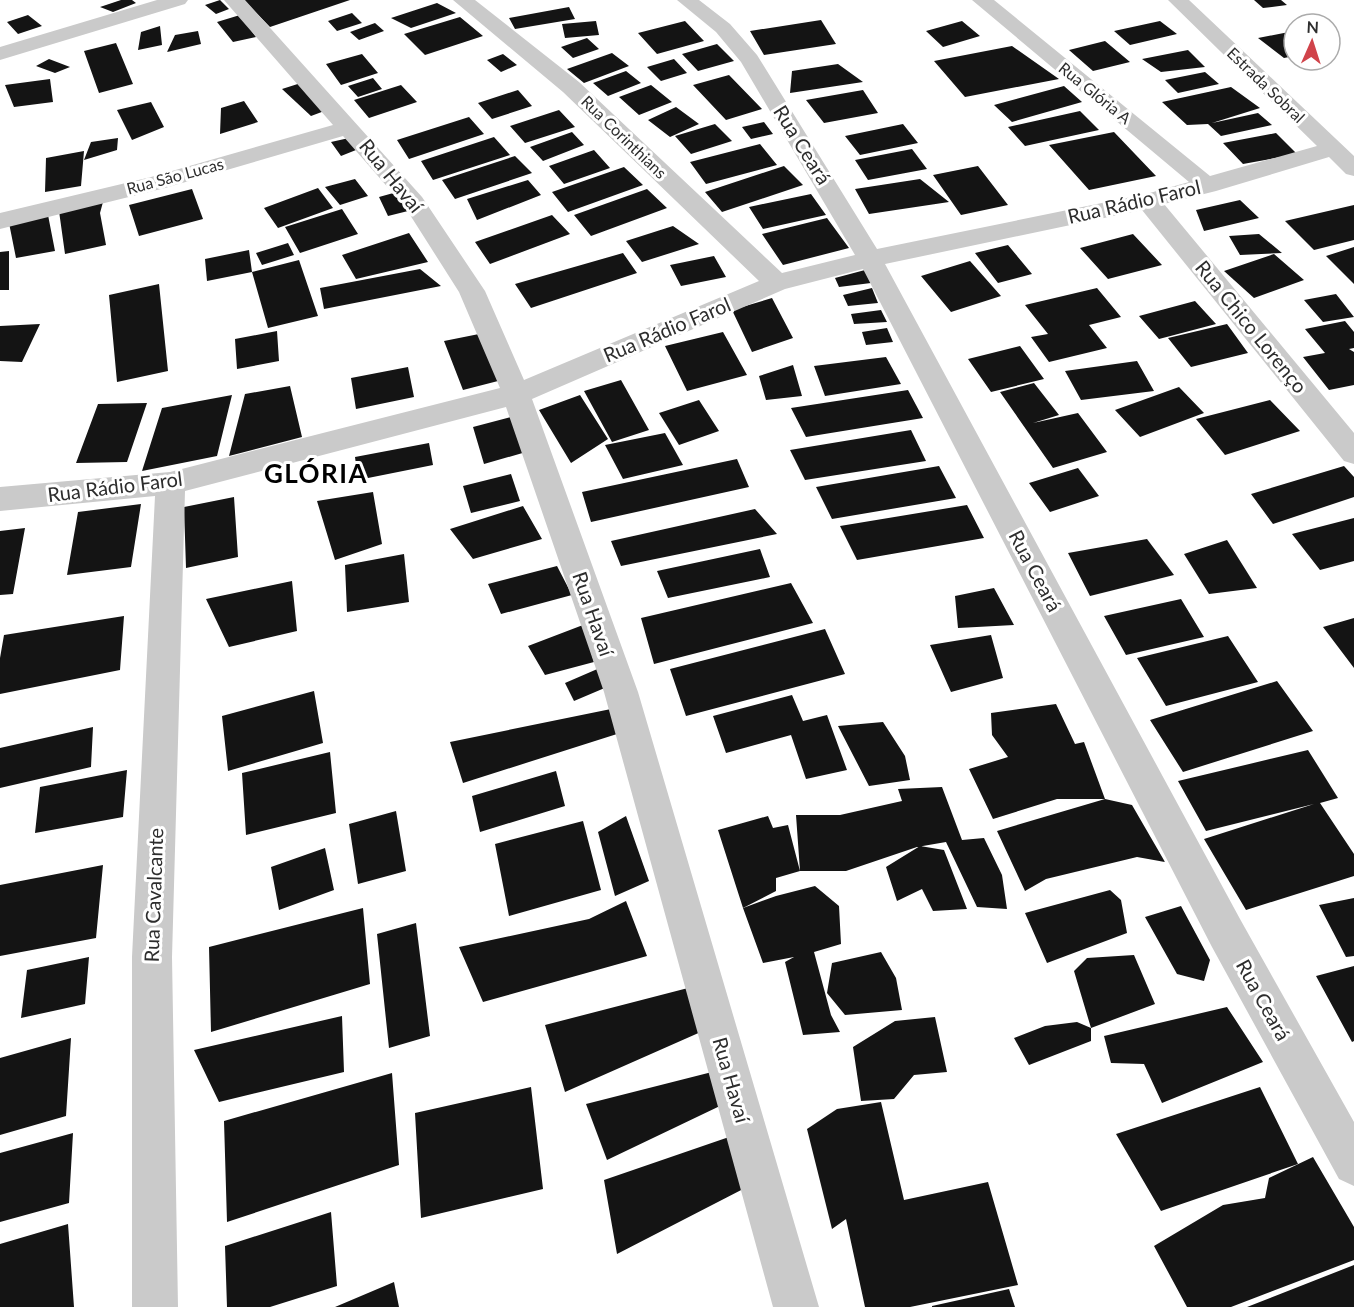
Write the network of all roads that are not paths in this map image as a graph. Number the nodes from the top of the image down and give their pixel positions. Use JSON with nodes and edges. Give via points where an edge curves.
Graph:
{"nodes":[{"id":1,"x":178,"y":0,"type":"edge"},
{"id":2,"x":234,"y":0,"type":"edge"},
{"id":3,"x":463,"y":0,"type":"edge"},
{"id":4,"x":687,"y":0,"type":"edge"},
{"id":5,"x":982,"y":0,"type":"edge"},
{"id":6,"x":1178,"y":0,"type":"edge"},
{"id":7,"x":0,"y":54,"type":"edge"},
{"id":8,"x":349,"y":127,"type":"junction"},
{"id":9,"x":1332,"y":149,"type":"junction"},
{"id":10,"x":1354,"y":169,"type":"edge"},
{"id":11,"x":1208,"y":186,"type":"junction"},
{"id":12,"x":1148,"y":201,"type":"junction"},
{"id":13,"x":0,"y":221,"type":"edge"},
{"id":14,"x":870,"y":259,"type":"junction"},
{"id":15,"x":777,"y":283,"type":"junction"},
{"id":16,"x":516,"y":394,"type":"junction"},
{"id":17,"x":1354,"y":453,"type":"edge"},
{"id":18,"x":170,"y":483,"type":"junction"},
{"id":19,"x":0,"y":499,"type":"edge"},
{"id":20,"x":1354,"y":1164,"type":"edge"},
{"id":21,"x":155,"y":1307,"type":"edge"},
{"id":22,"x":796,"y":1307,"type":"edge"}],
"edges":[{"from":1,"to":7,"type":"street"},
{"from":2,"to":8,"type":"street","name":"Rua Havaí"},
{"from":3,"to":15,"type":"street","name":"Rua Corinthians","via":[[571,87]]},
{"from":4,"to":14,"type":"street","name":"Rua Ceará","via":[[723,28],[750,59]]},
{"from":5,"to":11,"type":"street","name":"Rua Glória A"},
{"from":6,"to":9,"type":"street","name":"Estrada Sobral"},
{"from":8,"to":13,"type":"street","name":"Rua São Lucas","via":[[157,183]]},
{"from":8,"to":16,"type":"street","name":"Rua Havaí","via":[[414,201],[472,291]]},
{"from":9,"to":10,"type":"street","name":"Estrada Sobral"},
{"from":9,"to":11,"type":"street","name":"Rua Rádio Farol"},
{"from":11,"to":12,"type":"street","name":"Rua Rádio Farol"},
{"from":12,"to":14,"type":"street","name":"Rua Rádio Farol"},
{"from":12,"to":17,"type":"street","name":"Rua Chico Lorenço"},
{"from":14,"to":15,"type":"street","name":"Rua Rádio Farol"},
{"from":14,"to":20,"type":"street","name":"Rua Ceará","via":[[1226,933]]},
{"from":15,"to":16,"type":"street","name":"Rua Rádio Farol"},
{"from":16,"to":18,"type":"street","name":"Rua Rádio Farol"},
{"from":16,"to":22,"type":"street","name":"Rua Havaí","via":[[621,692]]},
{"from":18,"to":19,"type":"street","name":"Rua Rádio Farol"},
{"from":18,"to":21,"type":"street","name":"Rua Cavalcante","via":[[152,957]]}]}
